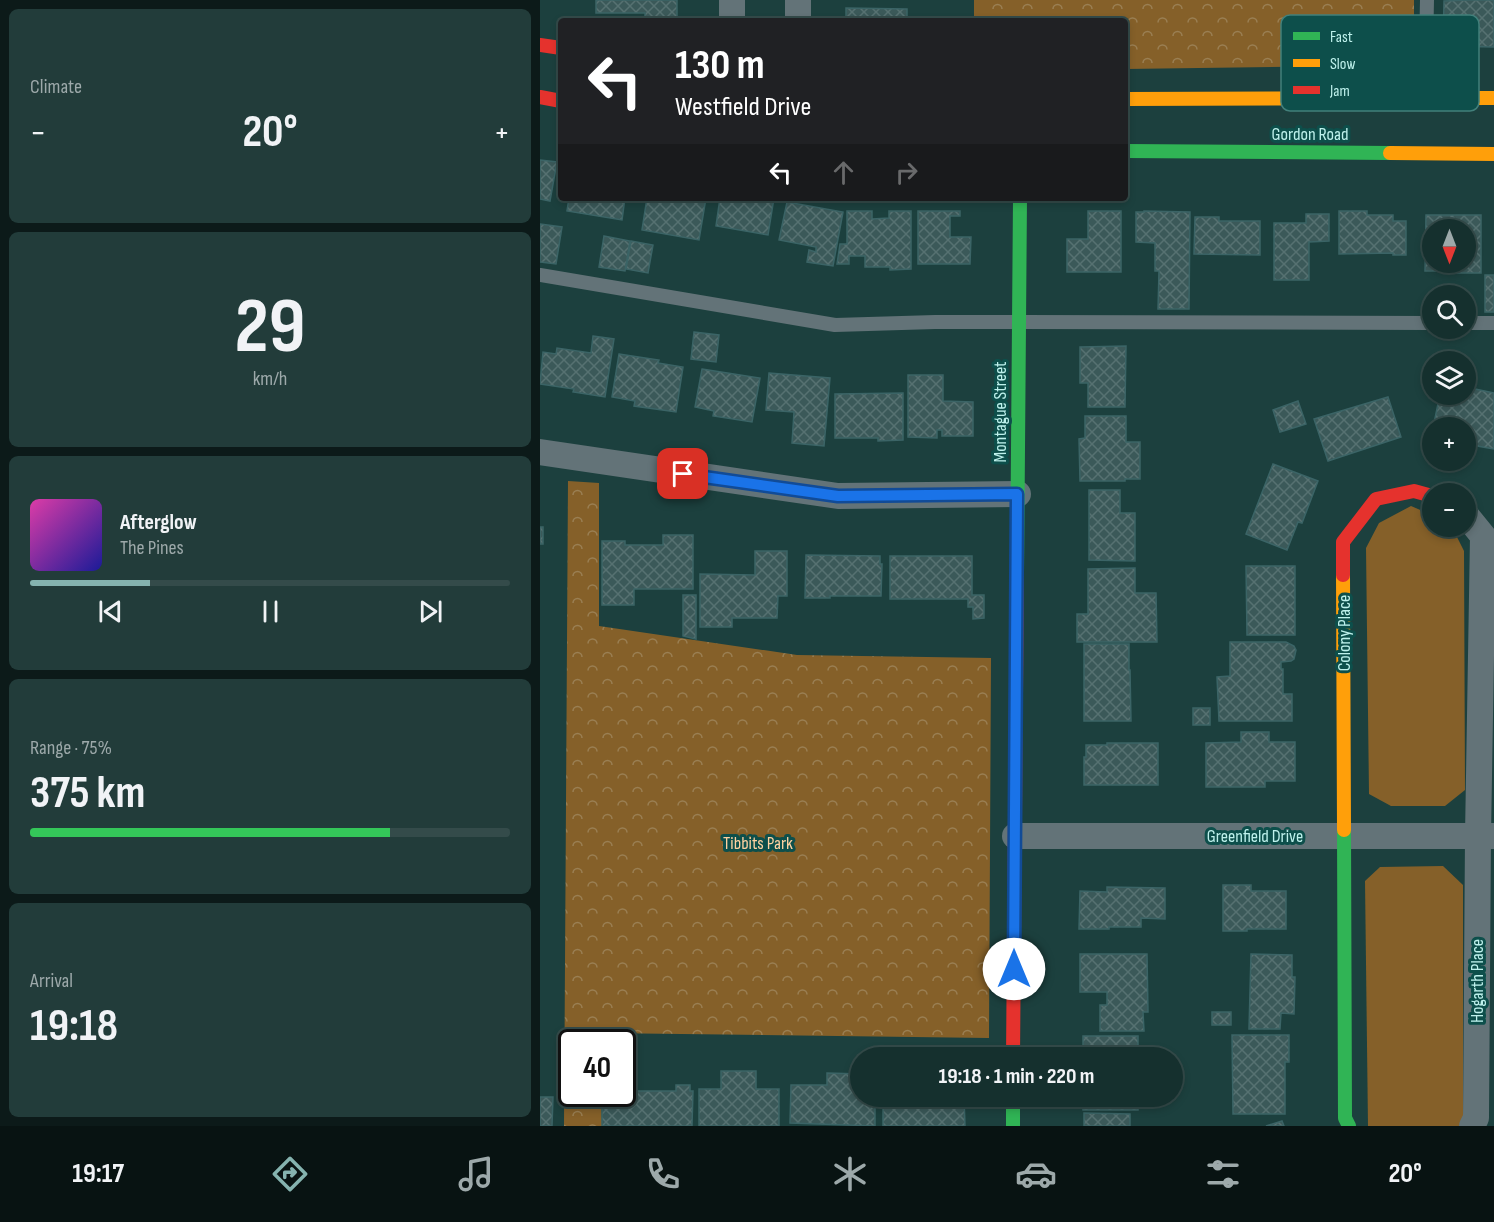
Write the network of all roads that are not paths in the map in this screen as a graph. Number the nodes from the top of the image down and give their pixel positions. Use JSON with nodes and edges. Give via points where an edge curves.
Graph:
{"nodes":[{"id":1,"x":732,"y":0,"type":"edge"},
{"id":2,"x":798,"y":0,"type":"edge"},
{"id":3,"x":1427,"y":0,"type":"edge"},
{"id":4,"x":1427,"y":15,"type":"edge"},
{"id":5,"x":732,"y":18,"type":"edge"},
{"id":6,"x":798,"y":18,"type":"edge"},
{"id":7,"x":540,"y":45,"type":"edge"},
{"id":8,"x":558,"y":48,"type":"edge"},
{"id":9,"x":540,"y":97,"type":"edge"},
{"id":10,"x":1281,"y":98,"type":"edge"},
{"id":11,"x":1128,"y":99,"type":"edge"},
{"id":12,"x":558,"y":100,"type":"edge"},
{"id":13,"x":1128,"y":151,"type":"edge"},
{"id":14,"x":1494,"y":154,"type":"edge"},
{"id":15,"x":1020,"y":201,"type":"edge"},
{"id":16,"x":540,"y":275,"type":"edge"},
{"id":17,"x":1019,"y":322,"type":"junction"},
{"id":18,"x":1422,"y":323,"type":"edge"},
{"id":19,"x":1476,"y":323,"type":"edge"},
{"id":20,"x":1494,"y":323,"type":"edge"},
{"id":21,"x":540,"y":452,"type":"edge"},
{"id":22,"x":1422,"y":493,"type":"edge"},
{"id":23,"x":1017,"y":494,"type":"junction"},
{"id":24,"x":1476,"y":527,"type":"edge"},
{"id":25,"x":1015,"y":836,"type":"junction"},
{"id":26,"x":1344,"y":836,"type":"junction"},
{"id":27,"x":1486,"y":836,"type":"edge"},
{"id":28,"x":1014,"y":1047,"type":"edge"},
{"id":29,"x":1013,"y":1107,"type":"edge"},
{"id":30,"x":1013,"y":1126,"type":"edge"},
{"id":31,"x":1349,"y":1126,"type":"edge"},
{"id":32,"x":1472,"y":1126,"type":"edge"}],
"edges":[{"from":1,"to":5,"type":"street"},
{"from":2,"to":6,"type":"street"},
{"from":3,"to":4,"type":"lane"},
{"from":7,"to":8,"type":"street"},
{"from":9,"to":12,"type":"street"},
{"from":10,"to":11,"type":"street","name":"Gordon Road"},
{"from":13,"to":14,"type":"street","name":"Gordon Road"},
{"from":15,"to":17,"type":"street","name":"Montague Street"},
{"from":16,"to":17,"type":"lane","via":[[835,325]]},
{"from":17,"to":18,"type":"lane"},
{"from":17,"to":23,"type":"street","name":"Montague Street"},
{"from":19,"to":20,"type":"lane"},
{"from":21,"to":23,"type":"street","via":[[838,496]]},
{"from":22,"to":26,"type":"street","name":"Colony Place","via":[[1414,491],[1376,499],[1343,542]]},
{"from":23,"to":25,"type":"street","name":"Montague Street"},
{"from":24,"to":27,"type":"street","via":[[1484,537]]},
{"from":25,"to":26,"type":"street","name":"Greenfield Drive"},
{"from":25,"to":28,"type":"street","name":"Montague Street"},
{"from":26,"to":27,"type":"street","name":"Greenfield Drive"},
{"from":26,"to":31,"type":"street","via":[[1345,1118]]},
{"from":27,"to":32,"type":"street","name":"Hogarth Place","via":[[1476,1118]]},
{"from":29,"to":30,"type":"street"}]}
